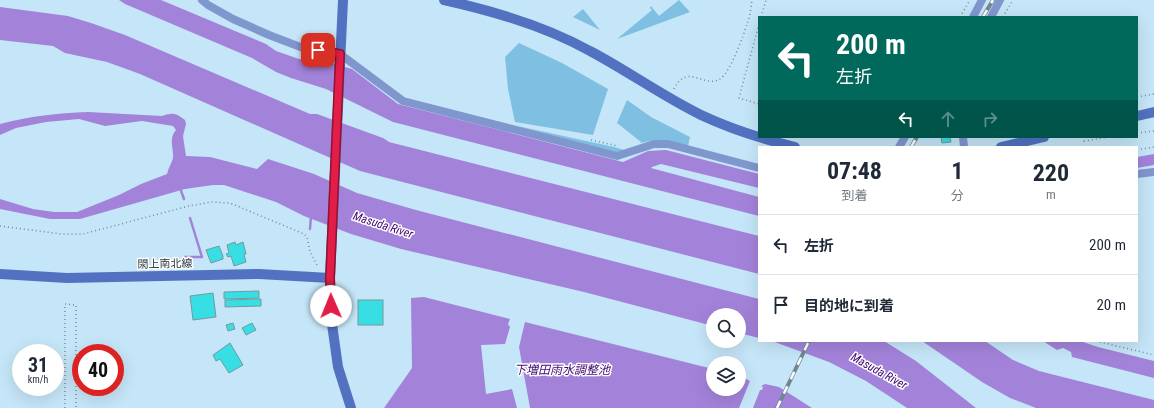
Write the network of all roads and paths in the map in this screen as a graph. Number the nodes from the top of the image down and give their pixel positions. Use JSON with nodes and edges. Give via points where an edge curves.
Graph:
{"nodes":[{"id":1,"x":202,"y":0,"type":"edge"},
{"id":2,"x":343,"y":0,"type":"edge"},
{"id":3,"x":444,"y":0,"type":"edge"},
{"id":4,"x":752,"y":0,"type":"edge"},
{"id":5,"x":766,"y":0,"type":"edge"},
{"id":6,"x":970,"y":0,"type":"edge"},
{"id":7,"x":982,"y":0,"type":"edge"},
{"id":8,"x":1000,"y":0,"type":"edge"},
{"id":9,"x":1013,"y":0,"type":"edge"},
{"id":10,"x":761,"y":16,"type":"edge"},
{"id":11,"x":961,"y":16,"type":"edge"},
{"id":12,"x":974,"y":16,"type":"edge"},
{"id":13,"x":992,"y":16,"type":"edge"},
{"id":14,"x":1004,"y":16,"type":"edge"},
{"id":15,"x":758,"y":28,"type":"edge"},
{"id":16,"x":340,"y":56,"type":"junction"},
{"id":17,"x":1154,"y":94,"type":"edge"},
{"id":18,"x":1138,"y":97,"type":"edge"},
{"id":19,"x":670,"y":98,"type":"junction"},
{"id":20,"x":758,"y":104,"type":"edge"},
{"id":21,"x":1154,"y":112,"type":"edge"},
{"id":22,"x":1138,"y":116,"type":"edge"},
{"id":23,"x":1154,"y":131,"type":"edge"},
{"id":24,"x":1138,"y":133,"type":"edge"},
{"id":25,"x":758,"y":136,"type":"edge"},
{"id":26,"x":764,"y":138,"type":"edge"},
{"id":27,"x":1040,"y":138,"type":"edge"},
{"id":28,"x":1083,"y":138,"type":"edge"},
{"id":29,"x":1103,"y":138,"type":"edge"},
{"id":30,"x":792,"y":146,"type":"edge"},
{"id":31,"x":1005,"y":146,"type":"edge"},
{"id":32,"x":1154,"y":147,"type":"edge"},
{"id":33,"x":1138,"y":150,"type":"edge"},
{"id":34,"x":758,"y":168,"type":"edge"},
{"id":35,"x":1154,"y":172,"type":"edge"},
{"id":36,"x":1138,"y":174,"type":"edge"},
{"id":37,"x":0,"y":226,"type":"edge"},
{"id":38,"x":317,"y":265,"type":"dead end"},
{"id":39,"x":0,"y":274,"type":"edge"},
{"id":40,"x":330,"y":278,"type":"junction"},
{"id":41,"x":1100,"y":342,"type":"edge"},
{"id":42,"x":1154,"y":355,"type":"edge"},
{"id":43,"x":65,"y":408,"type":"edge"},
{"id":44,"x":76,"y":408,"type":"edge"},
{"id":45,"x":351,"y":408,"type":"edge"}],
"edges":[{"from":1,"to":16,"type":"street","via":[[233,19],[269,35],[303,48]]},
{"from":2,"to":16,"type":"street"},
{"from":3,"to":19,"type":"street","via":[[506,16],[550,32],[589,50]]},
{"from":4,"to":19,"type":"path","via":[[748,23],[727,72],[715,81],[709,82],[692,76],[682,80],[676,85]]},
{"from":5,"to":10,"type":"path"},
{"from":6,"to":11,"type":"path"},
{"from":7,"to":12,"type":"street"},
{"from":8,"to":13,"type":"street"},
{"from":9,"to":14,"type":"path"},
{"from":15,"to":20,"type":"path","via":[[740,98]]},
{"from":16,"to":34,"type":"street","via":[[403,101],[617,156],[654,144],[668,144]]},
{"from":16,"to":40,"type":"street"},
{"from":17,"to":18,"type":"path"},
{"from":19,"to":25,"type":"street","via":[[736,130]]},
{"from":21,"to":22,"type":"street"},
{"from":23,"to":24,"type":"path"},
{"from":26,"to":30,"type":"street"},
{"from":27,"to":31,"type":"street"},
{"from":28,"to":29,"type":"path","via":[[1084,141]]},
{"from":32,"to":33,"type":"path"},
{"from":35,"to":36,"type":"street"},
{"from":37,"to":38,"type":"path","via":[[62,234],[83,234],[189,206],[212,202],[230,203],[304,234],[308,238],[310,252]]},
{"from":39,"to":40,"type":"street","name":"閖上南北線","via":[[67,278],[259,274]]},
{"from":40,"to":45,"type":"street","via":[[338,367]]},
{"from":41,"to":42,"type":"path"},
{"from":43,"to":44,"type":"path","via":[[65,304],[76,305]]}]}
